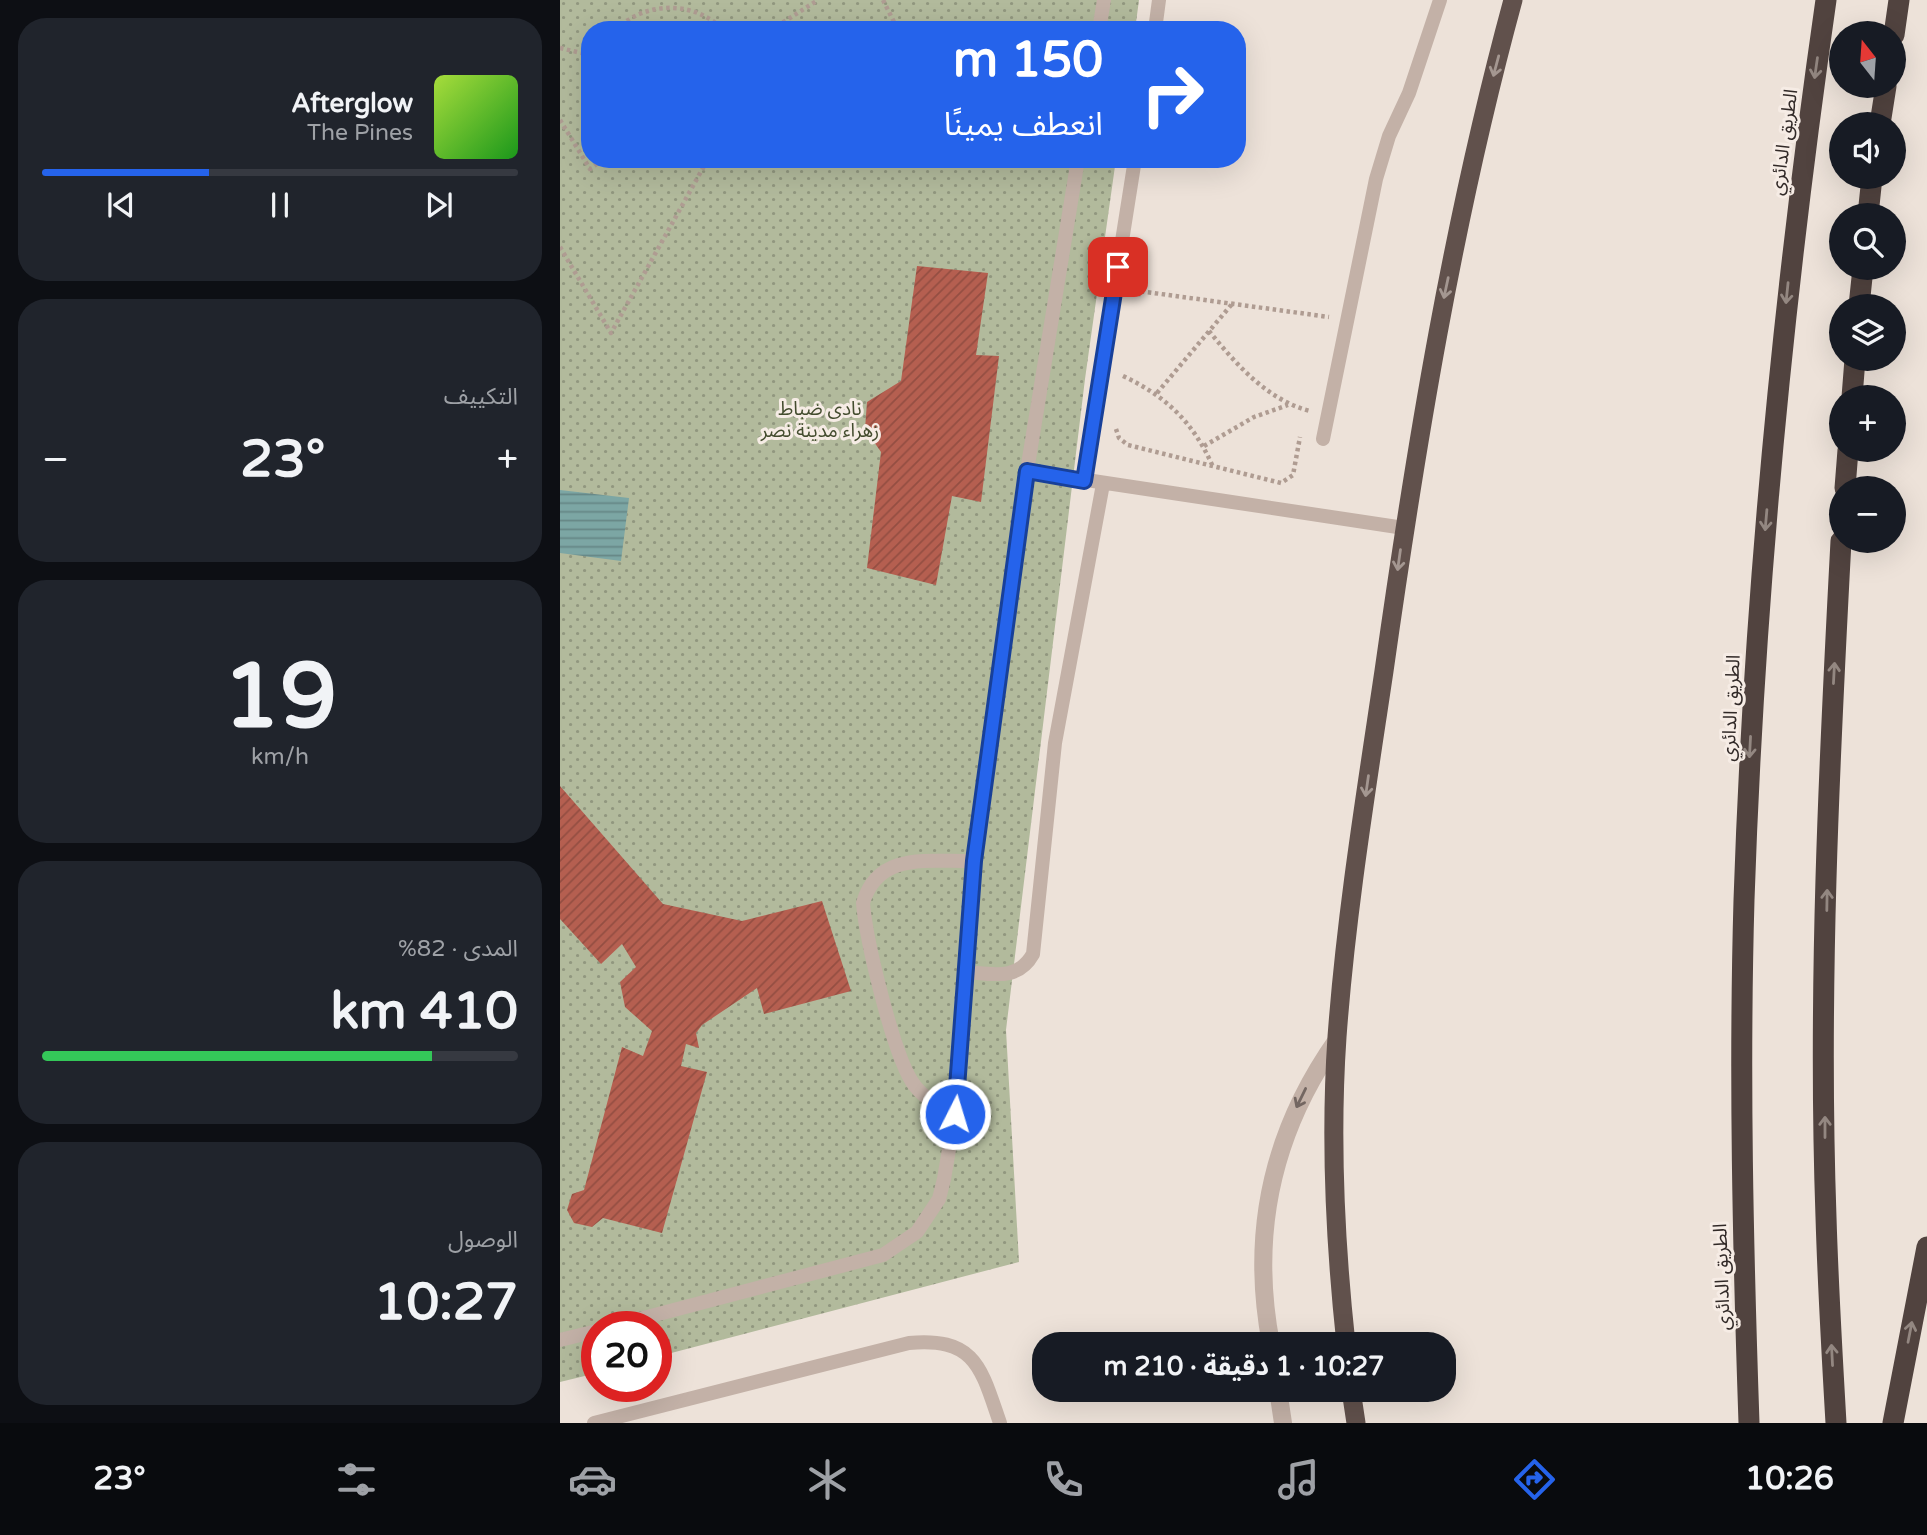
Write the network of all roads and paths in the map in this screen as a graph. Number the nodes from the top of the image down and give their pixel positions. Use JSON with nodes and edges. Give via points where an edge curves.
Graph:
{"nodes":[{"id":1,"x":818,"y":0,"type":"edge"},
{"id":2,"x":883,"y":0,"type":"edge"},
{"id":3,"x":1104,"y":0,"type":"edge"},
{"id":4,"x":1159,"y":0,"type":"edge"},
{"id":5,"x":1440,"y":0,"type":"edge"},
{"id":6,"x":1514,"y":0,"type":"edge"},
{"id":7,"x":1826,"y":0,"type":"edge"},
{"id":8,"x":1899,"y":0,"type":"edge"},
{"id":9,"x":624,"y":21,"type":"edge"},
{"id":10,"x":711,"y":21,"type":"edge"},
{"id":11,"x":785,"y":21,"type":"edge"},
{"id":12,"x":894,"y":21,"type":"edge"},
{"id":13,"x":1100,"y":21,"type":"edge"},
{"id":14,"x":1156,"y":21,"type":"edge"},
{"id":15,"x":1896,"y":21,"type":"edge"},
{"id":16,"x":560,"y":48,"type":"edge"},
{"id":17,"x":581,"y":53,"type":"edge"},
{"id":18,"x":560,"y":120,"type":"edge"},
{"id":19,"x":581,"y":154,"type":"edge"},
{"id":20,"x":703,"y":168,"type":"edge"},
{"id":21,"x":1077,"y":168,"type":"edge"},
{"id":22,"x":1134,"y":168,"type":"edge"},
{"id":23,"x":560,"y":247,"type":"edge"},
{"id":24,"x":1136,"y":303,"type":"dead end"},
{"id":25,"x":1232,"y":304,"type":"junction"},
{"id":26,"x":1347,"y":320,"type":"junction"},
{"id":27,"x":1209,"y":331,"type":"junction"},
{"id":28,"x":1125,"y":363,"type":"dead end"},
{"id":29,"x":1123,"y":376,"type":"junction"},
{"id":30,"x":1121,"y":388,"type":"dead end"},
{"id":31,"x":1157,"y":393,"type":"junction"},
{"id":32,"x":1289,"y":405,"type":"junction"},
{"id":33,"x":1305,"y":410,"type":"junction"},
{"id":34,"x":1327,"y":415,"type":"junction"},
{"id":35,"x":1116,"y":424,"type":"dead end"},
{"id":36,"x":1323,"y":439,"type":"dead end"},
{"id":37,"x":1204,"y":446,"type":"junction"},
{"id":38,"x":1214,"y":467,"type":"junction"},
{"id":39,"x":1027,"y":471,"type":"junction"},
{"id":40,"x":1084,"y":481,"type":"junction"},
{"id":41,"x":1103,"y":484,"type":"junction"},
{"id":42,"x":1404,"y":528,"type":"junction"},
{"id":43,"x":1840,"y":553,"type":"edge"},
{"id":44,"x":974,"y":861,"type":"junction"},
{"id":45,"x":967,"y":971,"type":"junction"},
{"id":46,"x":1337,"y":1040,"type":"junction"},
{"id":47,"x":955,"y":1114,"type":"junction"},
{"id":48,"x":1927,"y":1247,"type":"edge"},
{"id":49,"x":671,"y":1311,"type":"edge"},
{"id":50,"x":1269,"y":1332,"type":"edge"},
{"id":51,"x":1345,"y":1332,"type":"edge"},
{"id":52,"x":581,"y":1335,"type":"edge"},
{"id":53,"x":560,"y":1340,"type":"edge"},
{"id":54,"x":1280,"y":1402,"type":"edge"},
{"id":55,"x":1353,"y":1402,"type":"edge"},
{"id":56,"x":594,"y":1423,"type":"edge"},
{"id":57,"x":1000,"y":1423,"type":"edge"},
{"id":58,"x":1283,"y":1423,"type":"edge"},
{"id":59,"x":1356,"y":1423,"type":"edge"},
{"id":60,"x":1749,"y":1423,"type":"edge"},
{"id":61,"x":1836,"y":1423,"type":"edge"},
{"id":62,"x":1893,"y":1423,"type":"edge"}],
"edges":[{"from":1,"to":11,"type":"path"},
{"from":2,"to":12,"type":"path"},
{"from":3,"to":13,"type":"lane"},
{"from":4,"to":14,"type":"lane"},
{"from":5,"to":26,"type":"lane","via":[[1382,157]]},
{"from":6,"to":42,"type":"highway","one_way":true,"via":[[1487,96],[1439,324]]},
{"from":7,"to":60,"type":"highway","name":"الطريق الدائري","one_way":true,"via":[[1773,427],[1751,735],[1741,1057]]},
{"from":8,"to":15,"type":"highway"},
{"from":9,"to":10,"type":"path","via":[[650,8],[674,6],[698,11]]},
{"from":16,"to":17,"type":"path"},
{"from":18,"to":19,"type":"path"},
{"from":20,"to":23,"type":"path","via":[[611,333]]},
{"from":21,"to":39,"type":"lane"},
{"from":22,"to":40,"type":"lane"},
{"from":24,"to":25,"type":"path","via":[[1139,291]]},
{"from":25,"to":26,"type":"path"},
{"from":25,"to":27,"type":"path"},
{"from":26,"to":34,"type":"lane"},
{"from":27,"to":31,"type":"path"},
{"from":27,"to":32,"type":"path","via":[[1249,376]]},
{"from":28,"to":29,"type":"path"},
{"from":29,"to":30,"type":"path"},
{"from":29,"to":31,"type":"path"},
{"from":31,"to":37,"type":"path","via":[[1175,408]]},
{"from":32,"to":33,"type":"path"},
{"from":32,"to":37,"type":"path","via":[[1254,417]]},
{"from":33,"to":34,"type":"path"},
{"from":33,"to":38,"type":"path","via":[[1295,470],[1289,479],[1273,482]]},
{"from":34,"to":36,"type":"lane"},
{"from":35,"to":38,"type":"path","via":[[1119,438],[1128,445]]},
{"from":37,"to":38,"type":"path"},
{"from":39,"to":40,"type":"lane"},
{"from":39,"to":44,"type":"lane"},
{"from":40,"to":41,"type":"lane"},
{"from":41,"to":42,"type":"lane"},
{"from":41,"to":45,"type":"lane","via":[[1055,743],[1033,954],[1011,975]]},
{"from":42,"to":46,"type":"highway","one_way":true,"via":[[1344,952]]},
{"from":61,"to":43,"type":"highway","one_way":true,"via":[[1825,1216],[1825,1042]]},
{"from":44,"to":45,"type":"lane"},
{"from":44,"to":47,"type":"lane","via":[[891,866],[877,875],[863,903],[901,1061],[925,1096]]},
{"from":45,"to":47,"type":"lane"},
{"from":46,"to":50,"type":"street","one_way":true,"via":[[1291,1119],[1268,1194],[1262,1273]]},
{"from":46,"to":51,"type":"highway","via":[[1335,1241]]},
{"from":47,"to":49,"type":"lane","via":[[939,1199],[917,1233],[901,1246],[864,1261]]},
{"from":62,"to":48,"type":"highway","one_way":true},
{"from":52,"to":53,"type":"lane"},
{"from":54,"to":58,"type":"street"},
{"from":55,"to":59,"type":"highway"},
{"from":56,"to":57,"type":"lane","via":[[909,1343],[940,1340],[968,1353],[985,1379]]}]}
